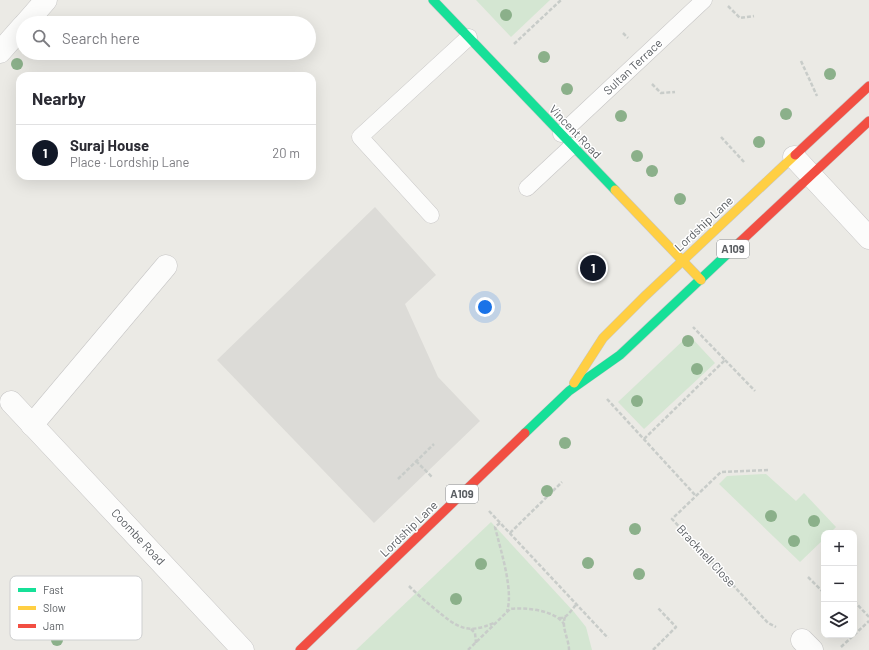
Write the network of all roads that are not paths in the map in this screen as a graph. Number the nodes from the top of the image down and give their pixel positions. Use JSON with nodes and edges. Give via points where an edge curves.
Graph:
{"nodes":[{"id":1,"x":46,"y":0,"type":"edge"},
{"id":2,"x":433,"y":0,"type":"edge"},
{"id":3,"x":704,"y":0,"type":"edge"},
{"id":4,"x":32,"y":16,"type":"edge"},
{"id":5,"x":16,"y":34,"type":"edge"},
{"id":6,"x":469,"y":37,"type":"junction"},
{"id":7,"x":0,"y":52,"type":"edge"},
{"id":8,"x":869,"y":86,"type":"edge"},
{"id":9,"x":869,"y":121,"type":"edge"},
{"id":10,"x":561,"y":134,"type":"junction"},
{"id":11,"x":572,"y":146,"type":"junction"},
{"id":12,"x":794,"y":157,"type":"junction"},
{"id":13,"x":811,"y":176,"type":"junction"},
{"id":14,"x":527,"y":188,"type":"dead end"},
{"id":15,"x":431,"y":215,"type":"dead end"},
{"id":16,"x":869,"y":238,"type":"edge"},
{"id":17,"x":682,"y":261,"type":"junction"},
{"id":18,"x":166,"y":266,"type":"dead end"},
{"id":19,"x":701,"y":280,"type":"junction"},
{"id":20,"x":569,"y":391,"type":"junction"},
{"id":21,"x":11,"y":402,"type":"dead end"},
{"id":22,"x":32,"y":425,"type":"junction"},
{"id":23,"x":243,"y":650,"type":"edge"},
{"id":24,"x":300,"y":650,"type":"edge"}],
"edges":[{"from":1,"to":4,"type":"street"},
{"from":2,"to":6,"type":"main road","name":"Vincent Road"},
{"from":3,"to":10,"type":"lane","name":"Sultan Terrace"},
{"from":5,"to":7,"type":"street"},
{"from":6,"to":10,"type":"main road","name":"Vincent Road"},
{"from":6,"to":15,"type":"lane","via":[[360,137]]},
{"from":8,"to":12,"type":"main road","name":"Lordship Lane"},
{"from":9,"to":13,"type":"main road","name":"Lordship Lane","number":"A109"},
{"from":10,"to":11,"type":"main road","name":"Vincent Road"},
{"from":11,"to":14,"type":"lane"},
{"from":11,"to":17,"type":"main road","name":"Vincent Road"},
{"from":12,"to":13,"type":"street"},
{"from":12,"to":17,"type":"main road","name":"Lordship Lane"},
{"from":13,"to":16,"type":"street"},
{"from":13,"to":19,"type":"main road","name":"Lordship Lane","number":"A109"},
{"from":17,"to":19,"type":"main road","name":"Vincent Road"},
{"from":17,"to":20,"type":"main road","name":"Lordship Lane","via":[[603,338]]},
{"from":18,"to":22,"type":"street"},
{"from":19,"to":20,"type":"main road","name":"Lordship Lane","number":"A109","via":[[620,355]]},
{"from":20,"to":24,"type":"main road","name":"Lordship Lane","number":"A109"},
{"from":21,"to":22,"type":"street","name":"Coombe Road"},
{"from":22,"to":23,"type":"street","name":"Coombe Road"}]}
